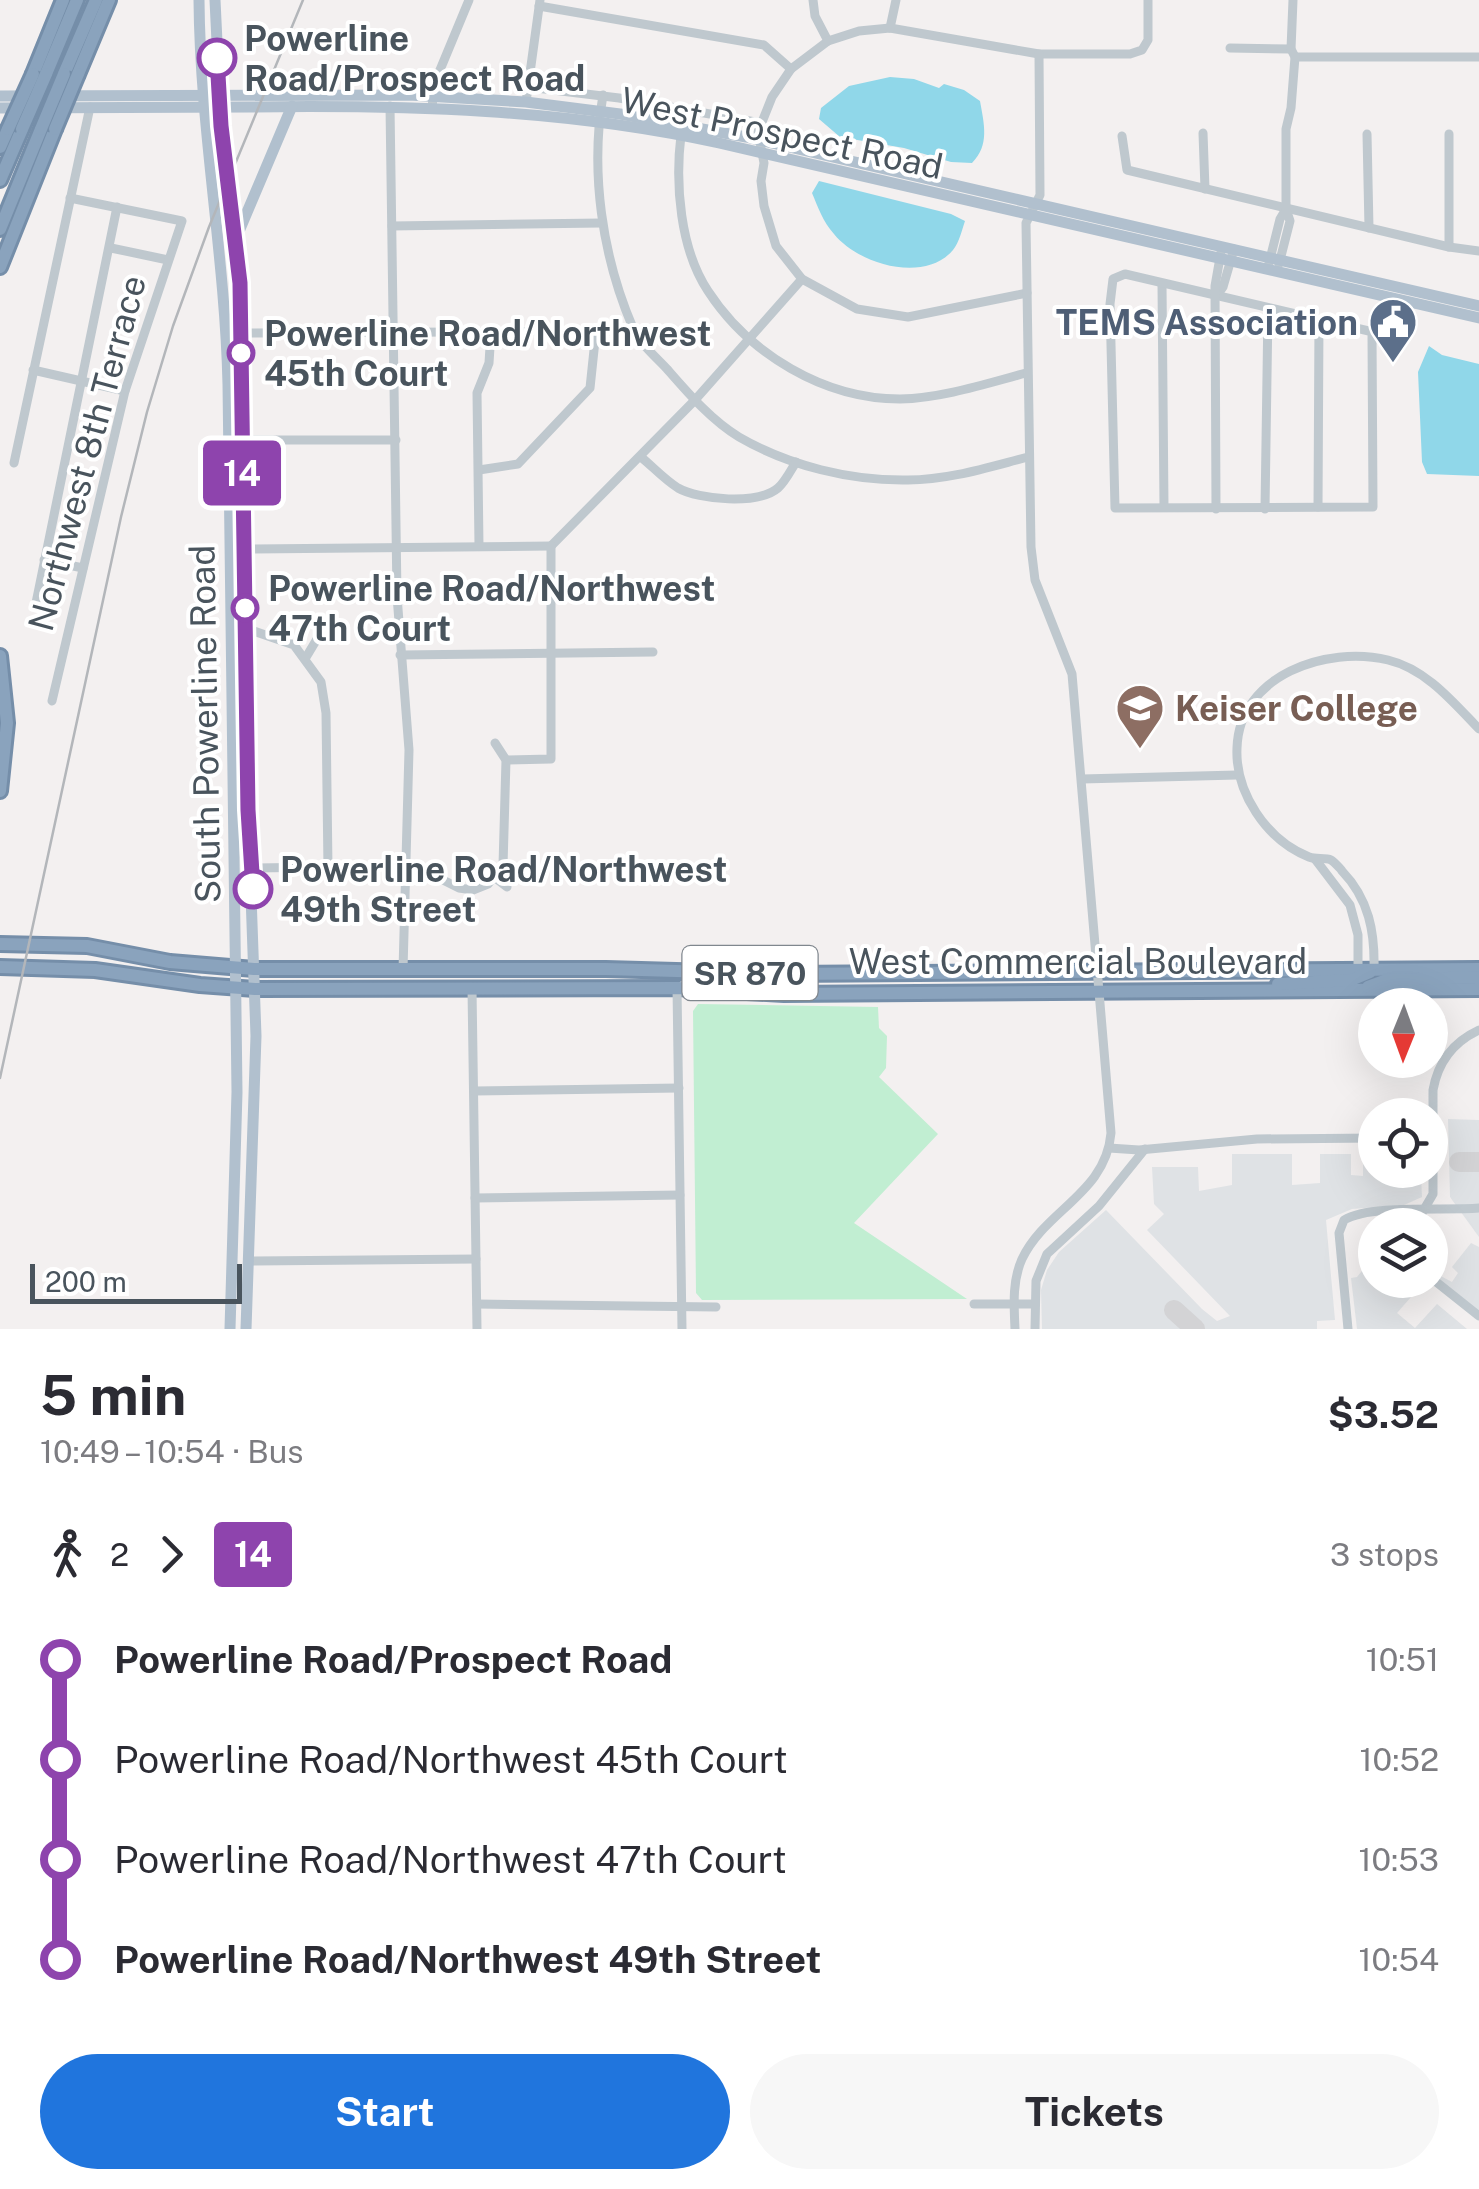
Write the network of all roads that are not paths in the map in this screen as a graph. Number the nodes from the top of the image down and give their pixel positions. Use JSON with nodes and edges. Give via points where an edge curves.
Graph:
{"nodes":[{"id":1,"x":64,"y":0,"type":"edge"},
{"id":2,"x":77,"y":0,"type":"edge"},
{"id":3,"x":96,"y":0,"type":"edge"},
{"id":4,"x":109,"y":0,"type":"edge"},
{"id":5,"x":199,"y":0,"type":"edge"},
{"id":6,"x":215,"y":0,"type":"edge"},
{"id":7,"x":470,"y":0,"type":"edge"},
{"id":8,"x":813,"y":0,"type":"edge"},
{"id":9,"x":896,"y":0,"type":"edge"},
{"id":10,"x":1148,"y":0,"type":"edge"},
{"id":11,"x":1293,"y":0,"type":"edge"},
{"id":12,"x":539,"y":3,"type":"edge"},
{"id":13,"x":890,"y":28,"type":"junction"},
{"id":14,"x":828,"y":42,"type":"junction"},
{"id":15,"x":1230,"y":48,"type":"dead end"},
{"id":16,"x":1293,"y":53,"type":"junction"},
{"id":17,"x":1039,"y":54,"type":"junction"},
{"id":18,"x":1479,"y":57,"type":"edge"},
{"id":19,"x":791,"y":68,"type":"junction"},
{"id":20,"x":39,"y":74,"type":"junction"},
{"id":21,"x":71,"y":74,"type":"junction"},
{"id":22,"x":528,"y":87,"type":"junction"},
{"id":23,"x":0,"y":96,"type":"edge"},
{"id":24,"x":603,"y":96,"type":"junction"},
{"id":25,"x":203,"y":100,"type":"junction"},
{"id":26,"x":219,"y":100,"type":"junction"},
{"id":27,"x":432,"y":101,"type":"junction"},
{"id":28,"x":526,"y":102,"type":"junction"},
{"id":29,"x":292,"y":106,"type":"junction"},
{"id":30,"x":390,"y":106,"type":"junction"},
{"id":31,"x":90,"y":107,"type":"junction"},
{"id":32,"x":0,"y":108,"type":"edge"},
{"id":33,"x":600,"y":117,"type":"junction"},
{"id":34,"x":761,"y":123,"type":"junction"},
{"id":35,"x":15,"y":129,"type":"junction"},
{"id":36,"x":48,"y":129,"type":"junction"},
{"id":37,"x":1204,"y":133,"type":"dead end"},
{"id":38,"x":1367,"y":134,"type":"dead end"},
{"id":39,"x":1449,"y":134,"type":"dead end"},
{"id":40,"x":681,"y":136,"type":"junction"},
{"id":41,"x":1122,"y":136,"type":"dead end"},
{"id":42,"x":0,"y":145,"type":"edge"},
{"id":43,"x":761,"y":146,"type":"junction"},
{"id":44,"x":0,"y":180,"type":"edge"},
{"id":45,"x":1204,"y":189,"type":"junction"},
{"id":46,"x":70,"y":198,"type":"junction"},
{"id":47,"x":117,"y":207,"type":"junction"},
{"id":48,"x":1033,"y":209,"type":"junction"},
{"id":49,"x":1286,"y":209,"type":"junction"},
{"id":50,"x":600,"y":223,"type":"junction"},
{"id":51,"x":392,"y":226,"type":"junction"},
{"id":52,"x":1369,"y":228,"type":"junction"},
{"id":53,"x":0,"y":229,"type":"edge"},
{"id":54,"x":236,"y":240,"type":"junction"},
{"id":55,"x":1449,"y":247,"type":"junction"},
{"id":56,"x":111,"y":248,"type":"junction"},
{"id":57,"x":1479,"y":251,"type":"edge"},
{"id":58,"x":1227,"y":254,"type":"junction"},
{"id":59,"x":168,"y":260,"type":"junction"},
{"id":60,"x":1274,"y":265,"type":"junction"},
{"id":61,"x":0,"y":267,"type":"edge"},
{"id":62,"x":802,"y":279,"type":"junction"},
{"id":63,"x":1162,"y":284,"type":"junction"},
{"id":64,"x":1026,"y":293,"type":"junction"},
{"id":65,"x":1216,"y":297,"type":"junction"},
{"id":66,"x":1479,"y":306,"type":"edge"},
{"id":67,"x":1268,"y":309,"type":"junction"},
{"id":68,"x":1479,"y":318,"type":"edge"},
{"id":69,"x":1319,"y":320,"type":"junction"},
{"id":70,"x":394,"y":331,"type":"junction"},
{"id":71,"x":596,"y":331,"type":"junction"},
{"id":72,"x":634,"y":331,"type":"junction"},
{"id":73,"x":240,"y":332,"type":"junction"},
{"id":74,"x":491,"y":332,"type":"junction"},
{"id":75,"x":1372,"y":333,"type":"junction"},
{"id":76,"x":1403,"y":339,"type":"dead end"},
{"id":77,"x":750,"y":340,"type":"junction"},
{"id":78,"x":33,"y":370,"type":"junction"},
{"id":79,"x":1026,"y":373,"type":"junction"},
{"id":80,"x":82,"y":382,"type":"junction"},
{"id":81,"x":126,"y":391,"type":"junction"},
{"id":82,"x":695,"y":400,"type":"junction"},
{"id":83,"x":235,"y":440,"type":"junction"},
{"id":84,"x":396,"y":440,"type":"junction"},
{"id":85,"x":641,"y":457,"type":"junction"},
{"id":86,"x":1028,"y":457,"type":"junction"},
{"id":87,"x":796,"y":462,"type":"junction"},
{"id":88,"x":14,"y":463,"type":"dead end"},
{"id":89,"x":479,"y":470,"type":"junction"},
{"id":90,"x":1318,"y":507,"type":"junction"},
{"id":91,"x":1164,"y":508,"type":"junction"},
{"id":92,"x":1216,"y":508,"type":"junction"},
{"id":93,"x":1265,"y":509,"type":"junction"},
{"id":94,"x":479,"y":546,"type":"junction"},
{"id":95,"x":551,"y":546,"type":"junction"},
{"id":96,"x":396,"y":548,"type":"junction"},
{"id":97,"x":244,"y":549,"type":"junction"},
{"id":98,"x":44,"y":560,"type":"junction"},
{"id":99,"x":83,"y":568,"type":"junction"},
{"id":100,"x":36,"y":603,"type":"dead end"},
{"id":101,"x":230,"y":623,"type":"junction"},
{"id":102,"x":246,"y":628,"type":"junction"},
{"id":103,"x":320,"y":634,"type":"dead end"},
{"id":104,"x":653,"y":652,"type":"dead end"},
{"id":105,"x":553,"y":654,"type":"junction"},
{"id":106,"x":400,"y":655,"type":"junction"},
{"id":107,"x":0,"y":656,"type":"edge"},
{"id":108,"x":305,"y":660,"type":"junction"},
{"id":109,"x":52,"y":701,"type":"dead end"},
{"id":110,"x":1479,"y":729,"type":"edge"},
{"id":111,"x":494,"y":743,"type":"dead end"},
{"id":112,"x":506,"y":760,"type":"junction"},
{"id":113,"x":1237,"y":775,"type":"junction"},
{"id":114,"x":1082,"y":779,"type":"junction"},
{"id":115,"x":0,"y":791,"type":"edge"},
{"id":116,"x":1314,"y":858,"type":"junction"},
{"id":117,"x":404,"y":866,"type":"junction"},
{"id":118,"x":252,"y":868,"type":"junction"},
{"id":119,"x":328,"y":868,"type":"junction"},
{"id":120,"x":494,"y":877,"type":"junction"},
{"id":121,"x":507,"y":887,"type":"dead end"},
{"id":122,"x":0,"y":942,"type":"edge"},
{"id":123,"x":0,"y":967,"type":"edge"},
{"id":124,"x":19,"y":967,"type":"junction"},
{"id":125,"x":236,"y":968,"type":"junction"},
{"id":126,"x":254,"y":969,"type":"junction"},
{"id":127,"x":403,"y":970,"type":"junction"},
{"id":128,"x":655,"y":970,"type":"junction"},
{"id":129,"x":1358,"y":970,"type":"junction"},
{"id":130,"x":1374,"y":970,"type":"junction"},
{"id":131,"x":1097,"y":972,"type":"junction"},
{"id":132,"x":761,"y":974,"type":"junction"},
{"id":133,"x":0,"y":976,"type":"edge"},
{"id":134,"x":1478,"y":982,"type":"edge"},
{"id":135,"x":236,"y":988,"type":"junction"},
{"id":136,"x":678,"y":988,"type":"junction"},
{"id":137,"x":255,"y":989,"type":"junction"},
{"id":138,"x":472,"y":989,"type":"junction"},
{"id":139,"x":539,"y":989,"type":"junction"},
{"id":140,"x":1256,"y":990,"type":"junction"},
{"id":141,"x":1099,"y":992,"type":"junction"},
{"id":142,"x":1479,"y":1030,"type":"edge"},
{"id":143,"x":679,"y":1088,"type":"junction"},
{"id":144,"x":475,"y":1091,"type":"junction"},
{"id":145,"x":1435,"y":1098,"type":"edge"},
{"id":146,"x":1358,"y":1138,"type":"edge"},
{"id":147,"x":1109,"y":1148,"type":"junction"},
{"id":148,"x":1145,"y":1149,"type":"junction"},
{"id":149,"x":680,"y":1195,"type":"junction"},
{"id":150,"x":475,"y":1198,"type":"junction"},
{"id":151,"x":1479,"y":1208,"type":"edge"},
{"id":152,"x":1448,"y":1209,"type":"edge"},
{"id":153,"x":1358,"y":1214,"type":"edge"},
{"id":154,"x":232,"y":1246,"type":"junction"},
{"id":155,"x":248,"y":1260,"type":"junction"},
{"id":156,"x":476,"y":1260,"type":"junction"},
{"id":157,"x":231,"y":1274,"type":"junction"},
{"id":158,"x":1448,"y":1291,"type":"edge"},
{"id":159,"x":246,"y":1294,"type":"junction"},
{"id":160,"x":477,"y":1304,"type":"junction"},
{"id":161,"x":974,"y":1304,"type":"dead end"},
{"id":162,"x":1014,"y":1304,"type":"junction"},
{"id":163,"x":1034,"y":1304,"type":"junction"},
{"id":164,"x":682,"y":1305,"type":"junction"},
{"id":165,"x":716,"y":1306,"type":"dead end"},
{"id":166,"x":1479,"y":1316,"type":"edge"},
{"id":167,"x":230,"y":1329,"type":"edge"},
{"id":168,"x":246,"y":1329,"type":"edge"},
{"id":169,"x":478,"y":1329,"type":"edge"},
{"id":170,"x":682,"y":1329,"type":"edge"},
{"id":171,"x":1015,"y":1329,"type":"edge"},
{"id":172,"x":1034,"y":1329,"type":"edge"},
{"id":173,"x":1348,"y":1329,"type":"edge"}],
"edges":[{"from":1,"to":20,"type":"highway"},
{"from":2,"to":20,"type":"highway"},
{"from":3,"to":21,"type":"highway"},
{"from":4,"to":21,"type":"highway"},
{"from":5,"to":25,"type":"main road"},
{"from":6,"to":26,"type":"main road","name":"South Powerline Road"},
{"from":7,"to":27,"type":"street"},
{"from":8,"to":14,"type":"street"},
{"from":9,"to":13,"type":"street"},
{"from":10,"to":17,"type":"street","via":[[1142,50]]},
{"from":11,"to":16,"type":"street"},
{"from":12,"to":19,"type":"street","via":[[764,44]]},
{"from":12,"to":22,"type":"street"},
{"from":13,"to":14,"type":"street"},
{"from":13,"to":17,"type":"street"},
{"from":14,"to":19,"type":"street"},
{"from":15,"to":16,"type":"street"},
{"from":16,"to":18,"type":"street"},
{"from":16,"to":49,"type":"street"},
{"from":17,"to":48,"type":"street","via":[[1040,195]]},
{"from":19,"to":34,"type":"street"},
{"from":20,"to":35,"type":"highway","bridge":true},
{"from":21,"to":36,"type":"highway","bridge":true},
{"from":22,"to":24,"type":"street"},
{"from":22,"to":28,"type":"street"},
{"from":23,"to":25,"type":"main road","name":"West Prospect Road"},
{"from":24,"to":33,"type":"street"},
{"from":24,"to":34,"type":"street"},
{"from":25,"to":26,"type":"main road","name":"West Prospect Road"},
{"from":25,"to":31,"type":"main road","name":"West Prospect Road"},
{"from":25,"to":83,"type":"main road","via":[[223,276],[228,424]]},
{"from":26,"to":27,"type":"main road","name":"West Prospect Road"},
{"from":26,"to":29,"type":"main road","name":"West Prospect Road"},
{"from":26,"to":54,"type":"main road","name":"South Powerline Road"},
{"from":27,"to":28,"type":"main road","name":"West Prospect Road"},
{"from":27,"to":30,"type":"main road","name":"West Prospect Road"},
{"from":27,"to":33,"type":"main road","name":"West Prospect Road"},
{"from":28,"to":33,"type":"main road","name":"West Prospect Road"},
{"from":29,"to":30,"type":"main road","name":"West Prospect Road"},
{"from":29,"to":54,"type":"main road"},
{"from":30,"to":51,"type":"street"},
{"from":31,"to":32,"type":"main road","name":"West Prospect Road"},
{"from":31,"to":46,"type":"street"},
{"from":33,"to":40,"type":"main road","name":"West Prospect Road"},
{"from":33,"to":43,"type":"main road","name":"West Prospect Road"},
{"from":33,"to":50,"type":"street"},
{"from":34,"to":43,"type":"street"},
{"from":35,"to":42,"type":"highway"},
{"from":35,"to":44,"type":"highway"},
{"from":36,"to":53,"type":"highway"},
{"from":36,"to":61,"type":"highway"},
{"from":37,"to":45,"type":"street"},
{"from":38,"to":52,"type":"street"},
{"from":39,"to":55,"type":"street"},
{"from":40,"to":43,"type":"main road","name":"West Prospect Road"},
{"from":40,"to":77,"type":"street","via":[[682,217],[692,256],[707,291]]},
{"from":41,"to":45,"type":"street","via":[[1126,170]]},
{"from":43,"to":48,"type":"main road","name":"West Prospect Road"},
{"from":43,"to":62,"type":"street","via":[[764,206],[776,246]]},
{"from":45,"to":49,"type":"street"},
{"from":46,"to":47,"type":"street"},
{"from":46,"to":78,"type":"street"},
{"from":47,"to":56,"type":"street"},
{"from":47,"to":59,"type":"street","name":"Northwest 8th Terrace","via":[[182,221]]},
{"from":48,"to":58,"type":"main road","name":"West Prospect Road"},
{"from":48,"to":64,"type":"street","via":[[1026,224]]},
{"from":49,"to":52,"type":"street"},
{"from":49,"to":60,"type":"street","via":[[1290,221]]},
{"from":50,"to":51,"type":"street"},
{"from":50,"to":72,"type":"street"},
{"from":51,"to":70,"type":"street"},
{"from":52,"to":55,"type":"street"},
{"from":54,"to":73,"type":"main road","name":"South Powerline Road"},
{"from":55,"to":57,"type":"street"},
{"from":56,"to":59,"type":"street"},
{"from":56,"to":80,"type":"street"},
{"from":58,"to":60,"type":"main road","name":"West Prospect Road"},
{"from":58,"to":65,"type":"street"},
{"from":59,"to":81,"type":"street","name":"Northwest 8th Terrace"},
{"from":60,"to":66,"type":"main road","name":"West Prospect Road"},
{"from":60,"to":68,"type":"main road","name":"West Prospect Road"},
{"from":62,"to":64,"type":"street","via":[[857,310],[908,317]]},
{"from":62,"to":77,"type":"street"},
{"from":63,"to":65,"type":"street"},
{"from":63,"to":91,"type":"street"},
{"from":63,"to":91,"type":"street","via":[[1125,274],[1113,279],[1110,304],[1116,508]]},
{"from":64,"to":79,"type":"street"},
{"from":65,"to":67,"type":"street"},
{"from":65,"to":92,"type":"street"},
{"from":67,"to":69,"type":"street"},
{"from":67,"to":93,"type":"street"},
{"from":69,"to":75,"type":"street"},
{"from":69,"to":90,"type":"street"},
{"from":70,"to":73,"type":"street"},
{"from":70,"to":74,"type":"street"},
{"from":70,"to":84,"type":"street"},
{"from":71,"to":72,"type":"street"},
{"from":71,"to":74,"type":"street"},
{"from":71,"to":89,"type":"street","via":[[590,388],[518,464]]},
{"from":72,"to":82,"type":"street"},
{"from":73,"to":83,"type":"main road","name":"South Powerline Road"},
{"from":74,"to":89,"type":"street","via":[[477,393]]},
{"from":75,"to":76,"type":"street"},
{"from":75,"to":90,"type":"street","via":[[1373,507]]},
{"from":77,"to":79,"type":"street","via":[[798,374],[869,397],[931,397]]},
{"from":77,"to":82,"type":"street"},
{"from":78,"to":80,"type":"street"},
{"from":78,"to":88,"type":"street"},
{"from":79,"to":86,"type":"street"},
{"from":80,"to":81,"type":"street"},
{"from":80,"to":98,"type":"street"},
{"from":81,"to":99,"type":"street","name":"Northwest 8th Terrace"},
{"from":82,"to":85,"type":"street"},
{"from":82,"to":87,"type":"street","via":[[739,436]]},
{"from":83,"to":84,"type":"street"},
{"from":83,"to":97,"type":"main road","name":"South Powerline Road","via":[[242,461]]},
{"from":83,"to":101,"type":"main road","name":"South Powerline Road"},
{"from":84,"to":96,"type":"street"},
{"from":85,"to":87,"type":"street","via":[[678,488],[728,498],[778,488]]},
{"from":85,"to":95,"type":"street"},
{"from":86,"to":87,"type":"street","via":[[909,480],[842,475]]},
{"from":86,"to":114,"type":"street","via":[[1034,580],[1072,674]]},
{"from":89,"to":94,"type":"street"},
{"from":90,"to":93,"type":"street"},
{"from":91,"to":92,"type":"street"},
{"from":92,"to":93,"type":"street"},
{"from":94,"to":95,"type":"street"},
{"from":94,"to":96,"type":"street"},
{"from":95,"to":105,"type":"street"},
{"from":96,"to":97,"type":"street"},
{"from":96,"to":106,"type":"street"},
{"from":97,"to":102,"type":"main road","name":"South Powerline Road"},
{"from":98,"to":99,"type":"street"},
{"from":98,"to":100,"type":"street"},
{"from":99,"to":109,"type":"street","name":"Northwest 8th Terrace"},
{"from":101,"to":102,"type":"main road"},
{"from":101,"to":125,"type":"main road","name":"South Powerline Road"},
{"from":102,"to":108,"type":"street","via":[[294,645]]},
{"from":102,"to":118,"type":"main road","name":"South Powerline Road"},
{"from":103,"to":108,"type":"street"},
{"from":104,"to":105,"type":"street"},
{"from":105,"to":106,"type":"street"},
{"from":105,"to":112,"type":"street","via":[[551,760]]},
{"from":106,"to":117,"type":"street","via":[[408,750]]},
{"from":107,"to":115,"type":"highway","via":[[7,734]]},
{"from":108,"to":119,"type":"street","via":[[321,682],[326,712]]},
{"from":110,"to":113,"type":"street","via":[[1420,674],[1388,660],[1325,660],[1283,672],[1263,689],[1236,743]]},
{"from":111,"to":112,"type":"street"},
{"from":112,"to":120,"type":"street","via":[[503,866]]},
{"from":113,"to":114,"type":"street"},
{"from":113,"to":116,"type":"street","via":[[1253,810]]},
{"from":114,"to":131,"type":"street"},
{"from":116,"to":129,"type":"street","via":[[1350,906]]},
{"from":116,"to":130,"type":"street","via":[[1332,860],[1362,898],[1373,933]]},
{"from":117,"to":119,"type":"street"},
{"from":117,"to":120,"type":"street","via":[[473,890]]},
{"from":117,"to":127,"type":"street"},
{"from":118,"to":119,"type":"street"},
{"from":118,"to":126,"type":"main road","name":"South Powerline Road"},
{"from":120,"to":121,"type":"street"},
{"from":122,"to":125,"type":"highway","name":"West Commercial Boulevard","number":"SR 870","via":[[98,947]]},
{"from":123,"to":124,"type":"highway","name":"West Commercial Boulevard","number":"SR 870"},
{"from":124,"to":133,"type":"highway"},
{"from":124,"to":135,"type":"highway","name":"West Commercial Boulevard","number":"SR 870"},
{"from":125,"to":126,"type":"highway","name":"West Commercial Boulevard","number":"SR 870"},
{"from":125,"to":135,"type":"main road","name":"South Powerline Road"},
{"from":126,"to":127,"type":"highway","name":"West Commercial Boulevard","number":"SR 870"},
{"from":126,"to":137,"type":"main road","name":"South Powerline Road"},
{"from":127,"to":128,"type":"highway","name":"West Commercial Boulevard","number":"SR 870"},
{"from":128,"to":132,"type":"highway","name":"West Commercial Boulevard","number":"SR 870"},
{"from":128,"to":139,"type":"highway","via":[[648,982]]},
{"from":129,"to":130,"type":"highway","name":"West Commercial Boulevard","number":"SR 870"},
{"from":129,"to":131,"type":"highway","name":"West Commercial Boulevard","number":"SR 870"},
{"from":130,"to":134,"type":"highway","name":"West Commercial Boulevard","number":"SR 870"},
{"from":130,"to":140,"type":"highway","via":[[1351,980]]},
{"from":131,"to":132,"type":"highway","name":"West Commercial Boulevard","number":"SR 870"},
{"from":131,"to":141,"type":"street"},
{"from":132,"to":136,"type":"street","name":"West Commercial Boulevard","via":[[697,979]]},
{"from":134,"to":140,"type":"highway","name":"West Commercial Boulevard","number":"SR 870"},
{"from":135,"to":137,"type":"highway","name":"West Commercial Boulevard","number":"SR 870"},
{"from":135,"to":154,"type":"main road","name":"South Powerline Road"},
{"from":136,"to":139,"type":"highway","name":"West Commercial Boulevard","number":"SR 870"},
{"from":136,"to":141,"type":"highway","name":"West Commercial Boulevard","number":"SR 870"},
{"from":136,"to":143,"type":"street"},
{"from":137,"to":138,"type":"highway","name":"West Commercial Boulevard","number":"SR 870"},
{"from":137,"to":155,"type":"main road","name":"South Powerline Road"},
{"from":138,"to":139,"type":"highway","name":"West Commercial Boulevard","number":"SR 870"},
{"from":138,"to":144,"type":"street"},
{"from":140,"to":141,"type":"highway","name":"West Commercial Boulevard","number":"SR 870"},
{"from":141,"to":147,"type":"street"},
{"from":142,"to":145,"type":"street","via":[[1452,1048],[1436,1075]]},
{"from":143,"to":144,"type":"street"},
{"from":143,"to":149,"type":"street"},
{"from":144,"to":150,"type":"street"},
{"from":146,"to":148,"type":"street"},
{"from":147,"to":148,"type":"street"},
{"from":147,"to":162,"type":"street","via":[[1093,1181],[1026,1253]]},
{"from":148,"to":163,"type":"street","via":[[1099,1206],[1047,1254]]},
{"from":149,"to":150,"type":"street"},
{"from":149,"to":164,"type":"street"},
{"from":150,"to":156,"type":"street"},
{"from":151,"to":152,"type":"street"},
{"from":153,"to":173,"type":"street","via":[[1342,1222],[1339,1233]]},
{"from":154,"to":155,"type":"main road"},
{"from":154,"to":157,"type":"main road","name":"South Powerline Road"},
{"from":155,"to":156,"type":"street"},
{"from":155,"to":159,"type":"main road","name":"South Powerline Road"},
{"from":156,"to":160,"type":"street"},
{"from":157,"to":159,"type":"main road"},
{"from":157,"to":167,"type":"main road","name":"South Powerline Road"},
{"from":158,"to":166,"type":"street"},
{"from":159,"to":168,"type":"main road","name":"South Powerline Road"},
{"from":160,"to":164,"type":"street"},
{"from":160,"to":169,"type":"street"},
{"from":161,"to":162,"type":"street"},
{"from":162,"to":163,"type":"street"},
{"from":162,"to":171,"type":"street"},
{"from":163,"to":172,"type":"street"},
{"from":164,"to":165,"type":"street"},
{"from":164,"to":170,"type":"street"}]}
